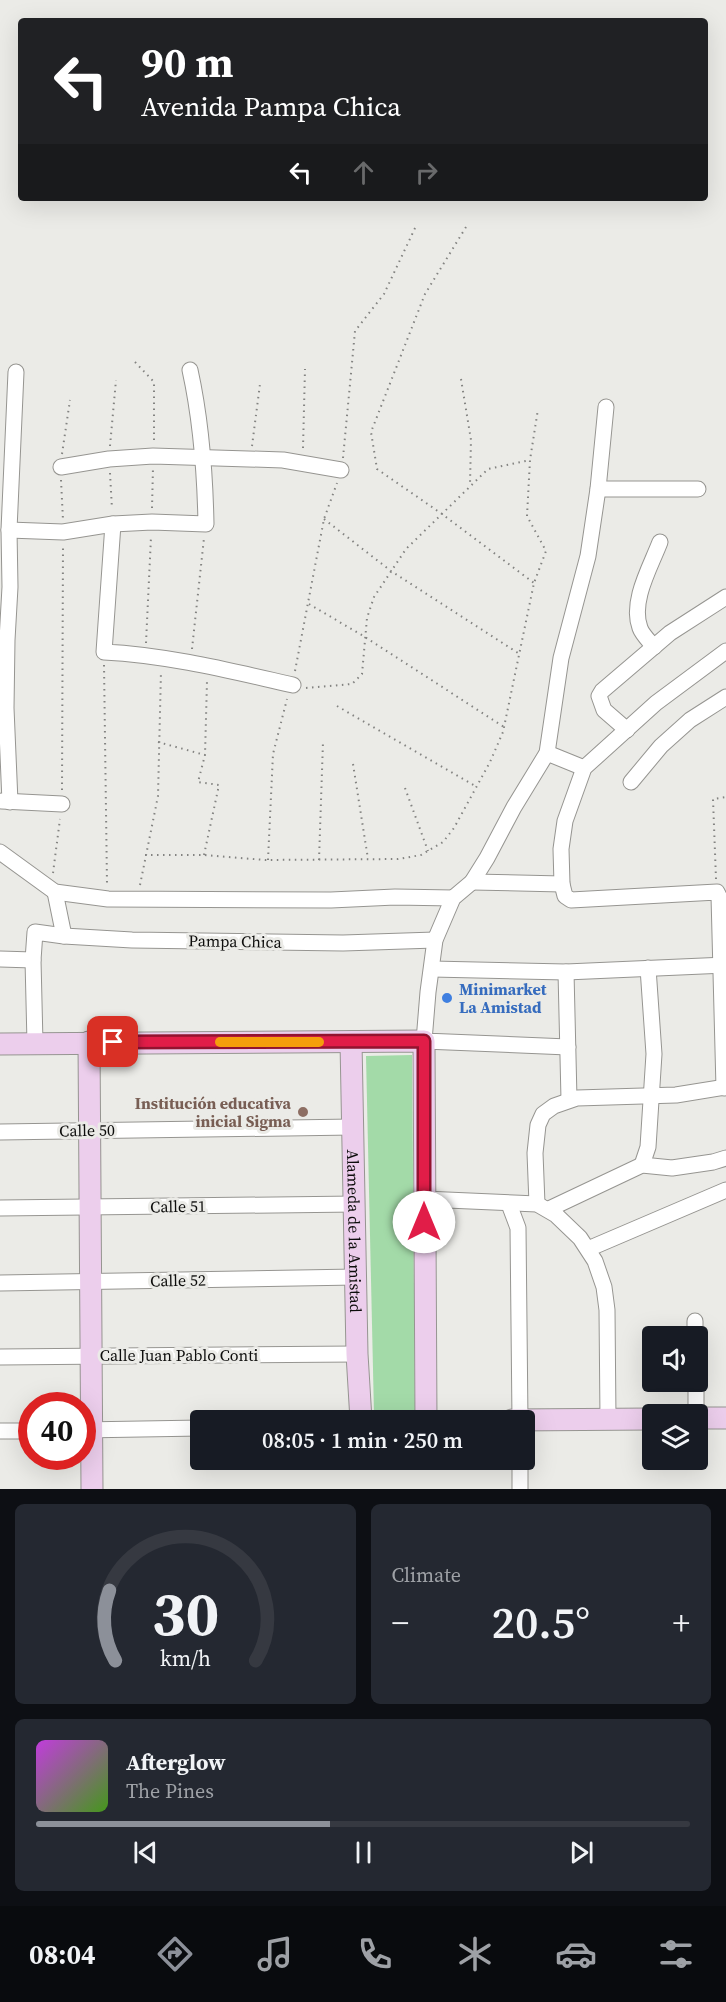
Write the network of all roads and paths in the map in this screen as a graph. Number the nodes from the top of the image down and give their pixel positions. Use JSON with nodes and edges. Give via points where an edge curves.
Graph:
{"nodes":[{"id":1,"x":416,"y":226,"type":"dead end"},
{"id":2,"x":466,"y":227,"type":"dead end"},
{"id":3,"x":135,"y":362,"type":"dead end"},
{"id":4,"x":305,"y":369,"type":"dead end"},
{"id":5,"x":190,"y":370,"type":"dead end"},
{"id":6,"x":15,"y":372,"type":"dead end"},
{"id":7,"x":461,"y":379,"type":"dead end"},
{"id":8,"x":260,"y":384,"type":"dead end"},
{"id":9,"x":606,"y":406,"type":"dead end"},
{"id":10,"x":538,"y":409,"type":"dead end"},
{"id":11,"x":153,"y":456,"type":"junction"},
{"id":12,"x":202,"y":458,"type":"junction"},
{"id":13,"x":250,"y":460,"type":"junction"},
{"id":14,"x":530,"y":460,"type":"junction"},
{"id":15,"x":303,"y":463,"type":"junction"},
{"id":16,"x":61,"y":467,"type":"dead end"},
{"id":17,"x":341,"y":470,"type":"junction"},
{"id":18,"x":470,"y":484,"type":"junction"},
{"id":19,"x":598,"y":489,"type":"junction"},
{"id":20,"x":698,"y":489,"type":"dead end"},
{"id":21,"x":442,"y":514,"type":"junction"},
{"id":22,"x":324,"y":519,"type":"junction"},
{"id":23,"x":152,"y":522,"type":"junction"},
{"id":24,"x":113,"y":524,"type":"junction"},
{"id":25,"x":206,"y":524,"type":"junction"},
{"id":26,"x":9,"y":530,"type":"junction"},
{"id":27,"x":63,"y":532,"type":"junction"},
{"id":28,"x":660,"y":542,"type":"dead end"},
{"id":29,"x":391,"y":571,"type":"junction"},
{"id":30,"x":534,"y":583,"type":"junction"},
{"id":31,"x":5,"y":587,"type":"edge"},
{"id":32,"x":726,"y":597,"type":"edge"},
{"id":33,"x":309,"y":604,"type":"junction"},
{"id":34,"x":365,"y":638,"type":"junction"},
{"id":35,"x":654,"y":647,"type":"junction"},
{"id":36,"x":726,"y":651,"type":"edge"},
{"id":37,"x":104,"y":652,"type":"junction"},
{"id":38,"x":518,"y":653,"type":"junction"},
{"id":39,"x":153,"y":658,"type":"junction"},
{"id":40,"x":191,"y":664,"type":"junction"},
{"id":41,"x":207,"y":666,"type":"junction"},
{"id":42,"x":291,"y":687,"type":"junction"},
{"id":43,"x":726,"y":697,"type":"edge"},
{"id":44,"x":337,"y":706,"type":"dead end"},
{"id":45,"x":504,"y":727,"type":"junction"},
{"id":46,"x":627,"y":730,"type":"junction"},
{"id":47,"x":158,"y":742,"type":"junction"},
{"id":48,"x":323,"y":742,"type":"dead end"},
{"id":49,"x":547,"y":753,"type":"junction"},
{"id":50,"x":205,"y":754,"type":"junction"},
{"id":51,"x":353,"y":764,"type":"dead end"},
{"id":52,"x":584,"y":768,"type":"junction"},
{"id":53,"x":631,"y":782,"type":"dead end"},
{"id":54,"x":477,"y":787,"type":"junction"},
{"id":55,"x":405,"y":788,"type":"dead end"},
{"id":56,"x":726,"y":797,"type":"edge"},
{"id":57,"x":5,"y":801,"type":"edge"},
{"id":58,"x":62,"y":804,"type":"junction"},
{"id":59,"x":428,"y":851,"type":"junction"},
{"id":60,"x":0,"y":852,"type":"edge"},
{"id":61,"x":145,"y":855,"type":"junction"},
{"id":62,"x":204,"y":855,"type":"junction"},
{"id":63,"x":368,"y":859,"type":"junction"},
{"id":64,"x":268,"y":860,"type":"junction"},
{"id":65,"x":319,"y":860,"type":"junction"},
{"id":66,"x":472,"y":882,"type":"junction"},
{"id":67,"x":562,"y":884,"type":"junction"},
{"id":68,"x":53,"y":890,"type":"junction"},
{"id":69,"x":717,"y":892,"type":"junction"},
{"id":70,"x":453,"y":898,"type":"junction"},
{"id":71,"x":108,"y":899,"type":"junction"},
{"id":72,"x":137,"y":900,"type":"junction"},
{"id":73,"x":64,"y":936,"type":"junction"},
{"id":74,"x":435,"y":940,"type":"junction"},
{"id":75,"x":0,"y":959,"type":"edge"},
{"id":76,"x":33,"y":960,"type":"junction"},
{"id":77,"x":724,"y":965,"type":"edge"},
{"id":78,"x":648,"y":968,"type":"junction"},
{"id":79,"x":432,"y":969,"type":"junction"},
{"id":80,"x":566,"y":972,"type":"junction"},
{"id":81,"x":424,"y":1041,"type":"junction"},
{"id":82,"x":89,"y":1042,"type":"junction"},
{"id":83,"x":351,"y":1042,"type":"junction"},
{"id":84,"x":35,"y":1043,"type":"junction"},
{"id":85,"x":0,"y":1044,"type":"edge"},
{"id":86,"x":568,"y":1047,"type":"junction"},
{"id":87,"x":725,"y":1088,"type":"edge"},
{"id":88,"x":650,"y":1096,"type":"junction"},
{"id":89,"x":569,"y":1099,"type":"junction"},
{"id":90,"x":353,"y":1127,"type":"junction"},
{"id":91,"x":90,"y":1130,"type":"junction"},
{"id":92,"x":0,"y":1132,"type":"edge"},
{"id":93,"x":726,"y":1158,"type":"edge"},
{"id":94,"x":642,"y":1165,"type":"junction"},
{"id":95,"x":726,"y":1190,"type":"edge"},
{"id":96,"x":424,"y":1199,"type":"junction"},
{"id":97,"x":356,"y":1204,"type":"junction"},
{"id":98,"x":509,"y":1204,"type":"junction"},
{"id":99,"x":90,"y":1207,"type":"junction"},
{"id":100,"x":543,"y":1207,"type":"junction"},
{"id":101,"x":0,"y":1208,"type":"edge"},
{"id":102,"x":588,"y":1249,"type":"junction"},
{"id":103,"x":356,"y":1277,"type":"junction"},
{"id":104,"x":91,"y":1282,"type":"junction"},
{"id":105,"x":0,"y":1283,"type":"edge"},
{"id":106,"x":357,"y":1354,"type":"junction"},
{"id":107,"x":91,"y":1356,"type":"junction"},
{"id":108,"x":0,"y":1357,"type":"edge"},
{"id":109,"x":89,"y":1392,"type":"edge"},
{"id":110,"x":360,"y":1410,"type":"edge"},
{"id":111,"x":426,"y":1410,"type":"edge"},
{"id":112,"x":520,"y":1410,"type":"edge"},
{"id":113,"x":708,"y":1417,"type":"edge"},
{"id":114,"x":726,"y":1418,"type":"edge"},
{"id":115,"x":608,"y":1419,"type":"junction"},
{"id":116,"x":642,"y":1419,"type":"edge"},
{"id":117,"x":535,"y":1420,"type":"edge"},
{"id":118,"x":190,"y":1428,"type":"edge"},
{"id":119,"x":96,"y":1430,"type":"edge"},
{"id":120,"x":0,"y":1431,"type":"edge"},
{"id":121,"x":18,"y":1431,"type":"edge"},
{"id":122,"x":90,"y":1470,"type":"edge"},
{"id":123,"x":520,"y":1470,"type":"edge"},
{"id":124,"x":92,"y":1489,"type":"edge"},
{"id":125,"x":520,"y":1489,"type":"edge"}],
"edges":[{"from":1,"to":17,"type":"path","via":[[384,294],[355,331]]},
{"from":2,"to":21,"type":"path","via":[[425,294],[371,432],[377,469]]},
{"from":3,"to":11,"type":"path","via":[[154,382]]},
{"from":4,"to":15,"type":"path"},
{"from":5,"to":12,"type":"street"},
{"from":6,"to":26,"type":"street"},
{"from":7,"to":18,"type":"path","via":[[471,440]]},
{"from":8,"to":13,"type":"path"},
{"from":9,"to":19,"type":"street"},
{"from":10,"to":14,"type":"path"},
{"from":11,"to":12,"type":"street"},
{"from":11,"to":16,"type":"street"},
{"from":11,"to":23,"type":"path"},
{"from":12,"to":13,"type":"street"},
{"from":12,"to":25,"type":"street"},
{"from":13,"to":15,"type":"street"},
{"from":14,"to":18,"type":"path","via":[[488,469]]},
{"from":14,"to":30,"type":"path","via":[[526,516],[546,551]]},
{"from":15,"to":17,"type":"street"},
{"from":17,"to":22,"type":"path"},
{"from":18,"to":21,"type":"path"},
{"from":19,"to":20,"type":"street"},
{"from":19,"to":49,"type":"street","via":[[588,556],[561,658]]},
{"from":21,"to":29,"type":"path","via":[[406,549]]},
{"from":21,"to":30,"type":"path"},
{"from":22,"to":29,"type":"path"},
{"from":22,"to":33,"type":"path"},
{"from":23,"to":24,"type":"street"},
{"from":23,"to":25,"type":"street"},
{"from":23,"to":39,"type":"path"},
{"from":24,"to":27,"type":"street"},
{"from":24,"to":37,"type":"street"},
{"from":25,"to":40,"type":"path"},
{"from":26,"to":27,"type":"street"},
{"from":26,"to":31,"type":"street"},
{"from":27,"to":58,"type":"path"},
{"from":28,"to":35,"type":"street","via":[[638,609],[640,628]]},
{"from":29,"to":34,"type":"path","via":[[374,597]]},
{"from":29,"to":38,"type":"path"},
{"from":30,"to":38,"type":"path"},
{"from":31,"to":57,"type":"street"},
{"from":32,"to":35,"type":"street"},
{"from":33,"to":34,"type":"path"},
{"from":33,"to":42,"type":"path"},
{"from":34,"to":42,"type":"path","via":[[362,674],[352,684]]},
{"from":34,"to":45,"type":"path"},
{"from":35,"to":46,"type":"street","via":[[599,696],[603,710]]},
{"from":36,"to":46,"type":"street","via":[[656,703]]},
{"from":37,"to":39,"type":"street"},
{"from":37,"to":71,"type":"path"},
{"from":38,"to":45,"type":"path"},
{"from":39,"to":40,"type":"street"},
{"from":39,"to":47,"type":"path"},
{"from":40,"to":41,"type":"street"},
{"from":41,"to":42,"type":"street"},
{"from":41,"to":50,"type":"path"},
{"from":42,"to":64,"type":"path","via":[[273,754]]},
{"from":43,"to":53,"type":"street","via":[[690,720],[661,746]]},
{"from":44,"to":54,"type":"path"},
{"from":45,"to":54,"type":"path"},
{"from":46,"to":52,"type":"street"},
{"from":47,"to":50,"type":"path"},
{"from":47,"to":61,"type":"path","via":[[158,796]]},
{"from":48,"to":65,"type":"path"},
{"from":49,"to":52,"type":"street"},
{"from":49,"to":66,"type":"street"},
{"from":50,"to":62,"type":"path","via":[[198,782],[219,785]]},
{"from":51,"to":63,"type":"path"},
{"from":52,"to":67,"type":"street","via":[[565,820]]},
{"from":54,"to":59,"type":"path","via":[[454,828],[443,842]]},
{"from":55,"to":59,"type":"path"},
{"from":56,"to":69,"type":"path","via":[[712,799]]},
{"from":57,"to":58,"type":"street"},
{"from":58,"to":68,"type":"path"},
{"from":59,"to":63,"type":"path","via":[[398,859]]},
{"from":60,"to":68,"type":"street"},
{"from":61,"to":62,"type":"path"},
{"from":61,"to":72,"type":"path"},
{"from":62,"to":64,"type":"path"},
{"from":63,"to":65,"type":"path"},
{"from":64,"to":65,"type":"path"},
{"from":66,"to":67,"type":"street"},
{"from":66,"to":70,"type":"street"},
{"from":67,"to":69,"type":"street","via":[[571,900]]},
{"from":68,"to":71,"type":"street"},
{"from":68,"to":73,"type":"street"},
{"from":69,"to":77,"type":"street"},
{"from":70,"to":72,"type":"street"},
{"from":70,"to":74,"type":"street"},
{"from":71,"to":72,"type":"street"},
{"from":73,"to":74,"type":"street","name":"Pampa Chica","via":[[343,943]]},
{"from":73,"to":76,"type":"street","name":"Pampa Chica","via":[[35,932]]},
{"from":74,"to":79,"type":"street"},
{"from":75,"to":76,"type":"street"},
{"from":76,"to":84,"type":"street"},
{"from":77,"to":78,"type":"street"},
{"from":77,"to":87,"type":"street"},
{"from":78,"to":80,"type":"street"},
{"from":78,"to":88,"type":"street","via":[[654,1054]]},
{"from":79,"to":80,"type":"street"},
{"from":79,"to":81,"type":"street"},
{"from":80,"to":86,"type":"street"},
{"from":81,"to":83,"type":"street"},
{"from":81,"to":86,"type":"street"},
{"from":81,"to":96,"type":"street"},
{"from":82,"to":83,"type":"street"},
{"from":82,"to":84,"type":"street"},
{"from":82,"to":91,"type":"street"},
{"from":83,"to":90,"type":"street","name":"Alameda de la Amistad"},
{"from":84,"to":85,"type":"street"},
{"from":86,"to":89,"type":"street"},
{"from":87,"to":88,"type":"street"},
{"from":88,"to":89,"type":"street"},
{"from":88,"to":94,"type":"street","via":[[648,1146]]},
{"from":89,"to":100,"type":"street","via":[[548,1110],[538,1125],[535,1153]]},
{"from":90,"to":91,"type":"street","name":"Calle 50"},
{"from":90,"to":97,"type":"street","name":"Alameda de la Amistad"},
{"from":91,"to":92,"type":"street","name":"Calle 50"},
{"from":91,"to":99,"type":"street"},
{"from":93,"to":94,"type":"street","via":[[672,1168]]},
{"from":94,"to":100,"type":"street"},
{"from":95,"to":102,"type":"street"},
{"from":96,"to":98,"type":"street"},
{"from":96,"to":111,"type":"street"},
{"from":97,"to":99,"type":"street","name":"Calle 51"},
{"from":97,"to":103,"type":"street","name":"Alameda de la Amistad"},
{"from":98,"to":100,"type":"street"},
{"from":98,"to":112,"type":"street","via":[[518,1228]]},
{"from":99,"to":101,"type":"street","name":"Calle 51"},
{"from":99,"to":104,"type":"street"},
{"from":100,"to":102,"type":"street"},
{"from":102,"to":115,"type":"street","via":[[600,1270],[607,1310]]},
{"from":103,"to":104,"type":"street","name":"Calle 52"},
{"from":103,"to":106,"type":"street","name":"Alameda de la Amistad"},
{"from":104,"to":105,"type":"street","name":"Calle 52"},
{"from":104,"to":107,"type":"street"},
{"from":106,"to":107,"type":"street","name":"Calle Juan Pablo Conti"},
{"from":106,"to":110,"type":"street","name":"Alameda de la Amistad"},
{"from":107,"to":108,"type":"street","name":"Calle Juan Pablo Conti"},
{"from":107,"to":109,"type":"street"},
{"from":113,"to":114,"type":"street"},
{"from":115,"to":116,"type":"street"},
{"from":115,"to":117,"type":"street"},
{"from":118,"to":119,"type":"street"},
{"from":120,"to":121,"type":"street"},
{"from":122,"to":124,"type":"street"},
{"from":123,"to":125,"type":"street"}]}
